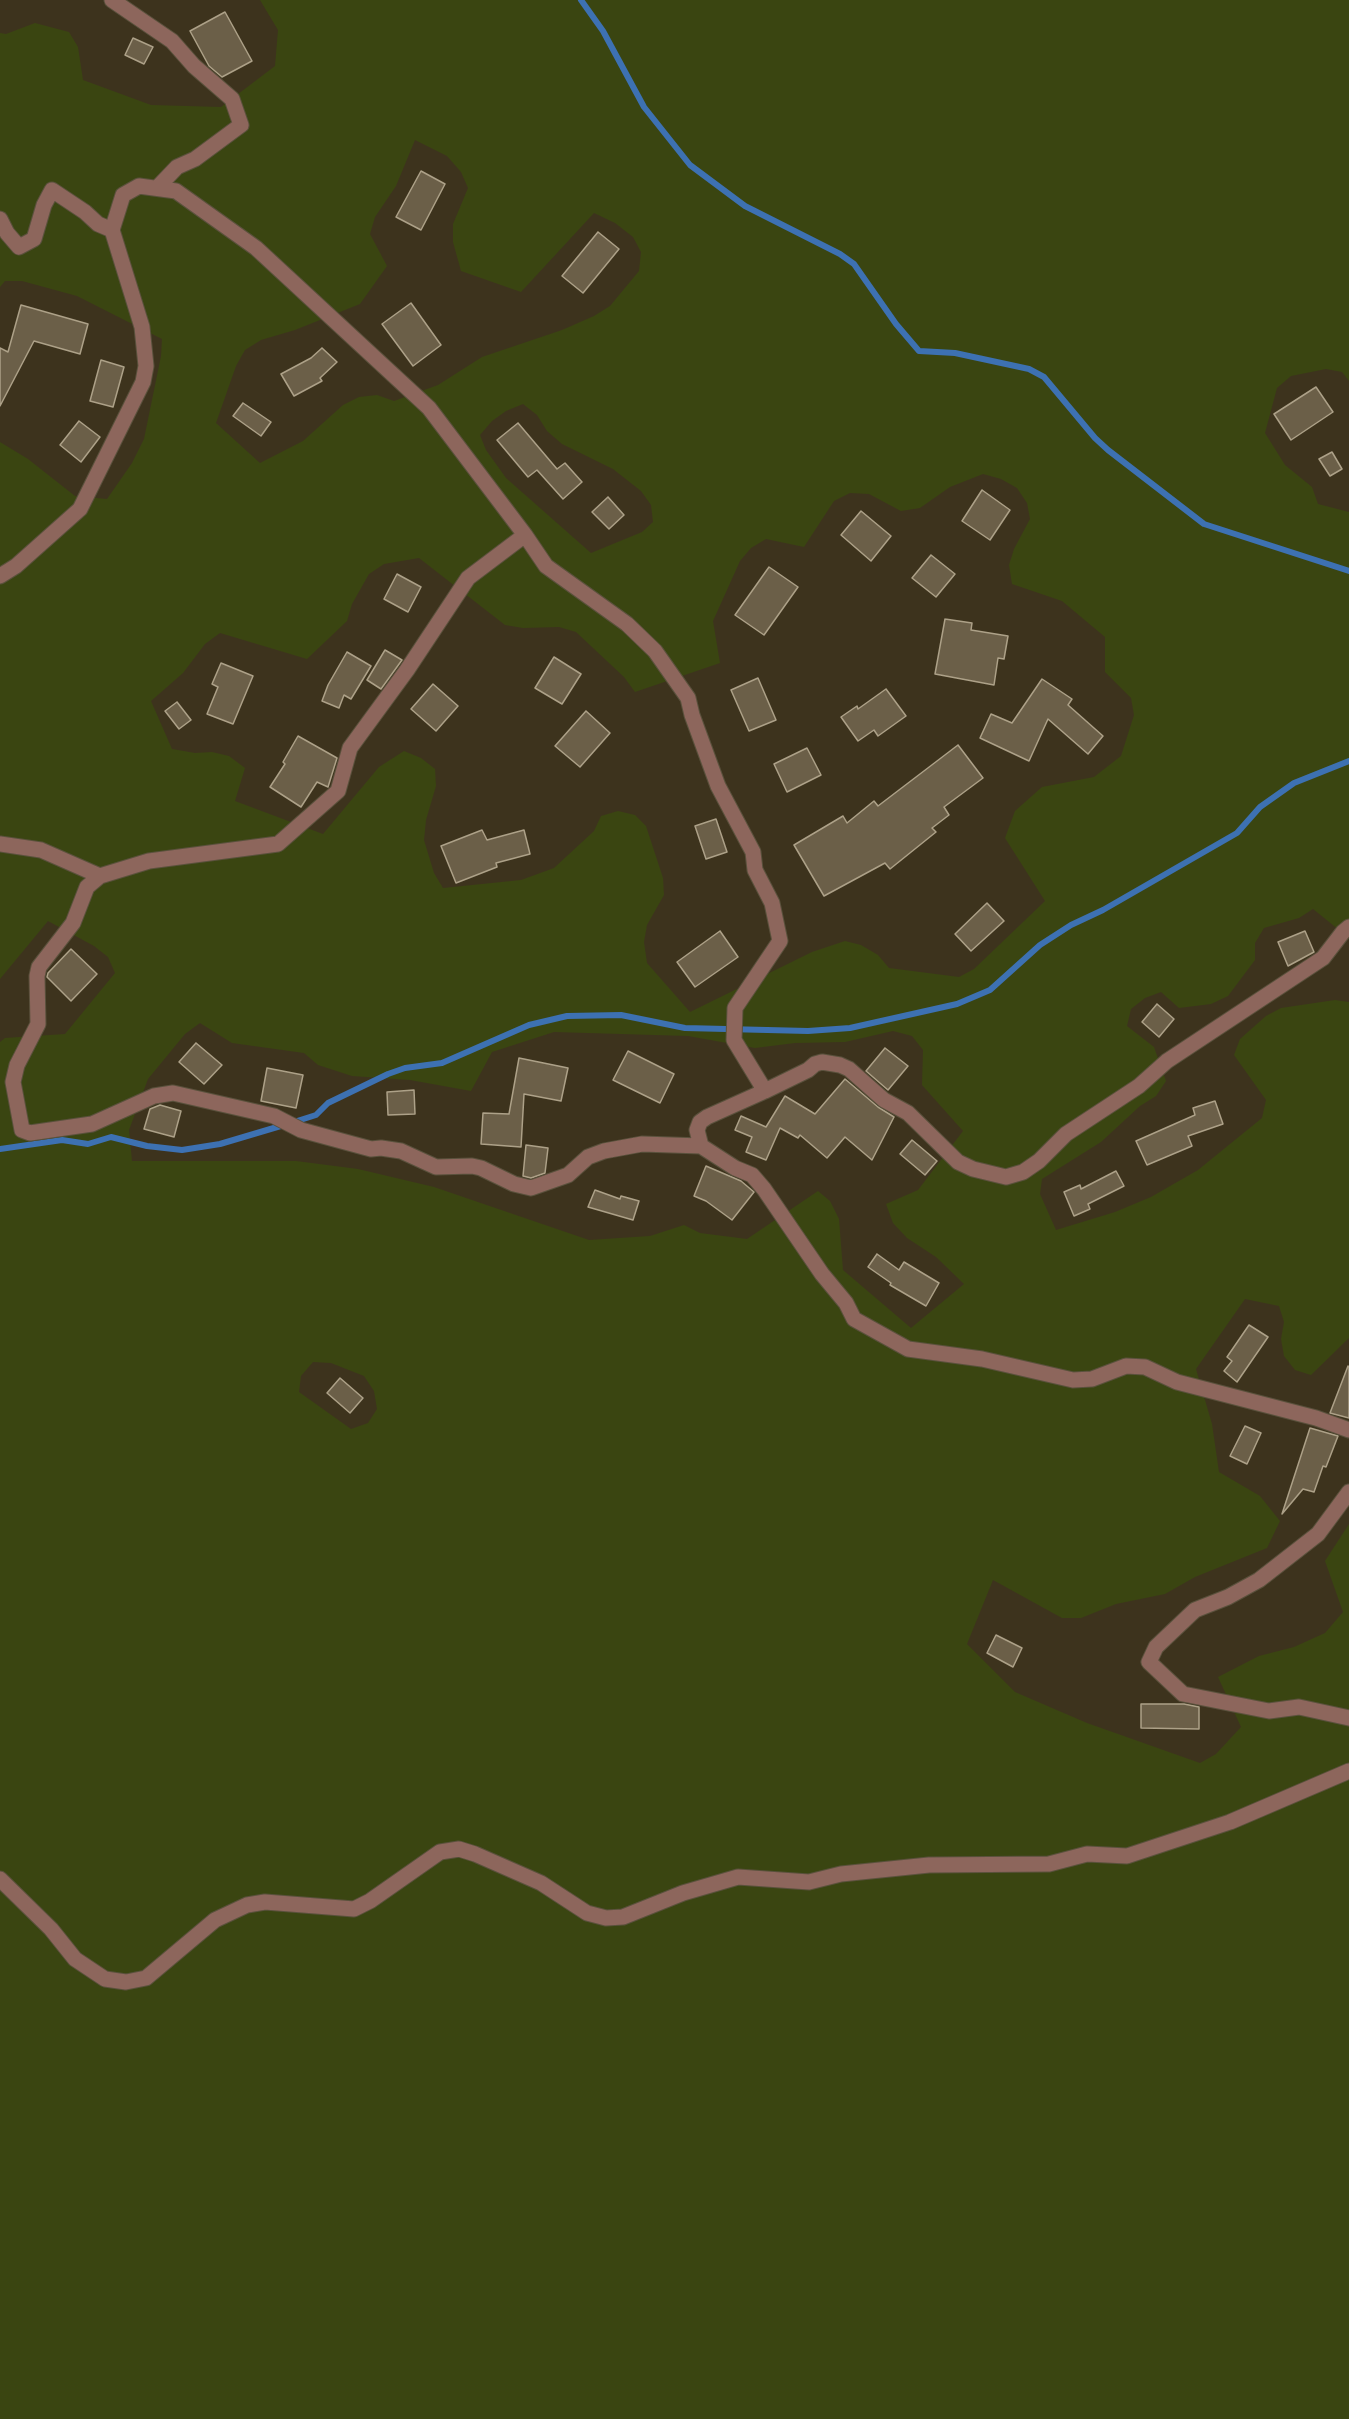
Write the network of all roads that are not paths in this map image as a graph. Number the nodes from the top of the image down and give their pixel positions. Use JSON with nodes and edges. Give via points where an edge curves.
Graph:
{"nodes":[{"id":1,"x":112,"y":0,"type":"edge"},
{"id":2,"x":157,"y":188,"type":"junction"},
{"id":3,"x":0,"y":219,"type":"edge"},
{"id":4,"x":112,"y":230,"type":"junction"},
{"id":5,"x":525,"y":535,"type":"junction"},
{"id":6,"x":0,"y":576,"type":"edge"},
{"id":7,"x":0,"y":844,"type":"edge"},
{"id":8,"x":100,"y":876,"type":"junction"},
{"id":9,"x":1349,"y":927,"type":"edge"},
{"id":10,"x":765,"y":1091,"type":"junction"},
{"id":11,"x":701,"y":1146,"type":"junction"},
{"id":12,"x":1349,"y":1430,"type":"edge"},
{"id":13,"x":1349,"y":1492,"type":"edge"},
{"id":14,"x":1349,"y":1718,"type":"edge"},
{"id":15,"x":1349,"y":1770,"type":"edge"},
{"id":16,"x":0,"y":1879,"type":"edge"}],
"edges":[{"from":1,"to":2,"type":"street","via":[[172,41],[232,99],[241,125],[195,159],[177,167]]},
{"from":2,"to":4,"type":"street","via":[[139,186],[123,195]]},
{"from":2,"to":5,"type":"street","via":[[176,191],[256,248],[429,408]]},
{"from":3,"to":4,"type":"street","via":[[18,247],[34,239],[52,190]]},
{"from":4,"to":6,"type":"street","via":[[142,327],[146,366],[143,382],[80,508]]},
{"from":5,"to":8,"type":"street","via":[[468,578],[350,748],[338,791],[278,844],[149,861]]},
{"from":5,"to":10,"type":"street","via":[[546,566],[627,624],[655,651],[688,698],[718,786],[753,852],[756,870],[772,903],[780,941],[735,1008],[734,1040]]},
{"from":7,"to":8,"type":"street","via":[[41,850]]},
{"from":8,"to":11,"type":"street","via":[[87,887],[73,923],[39,967],[38,1024],[17,1065],[13,1082],[22,1130],[92,1124],[163,1094],[274,1116],[301,1130],[371,1149],[401,1151],[436,1167],[481,1168],[531,1188],[568,1175],[588,1157],[604,1151],[642,1144]]},
{"from":9,"to":10,"type":"street","via":[[1323,958],[1167,1061],[1139,1086],[1066,1134],[1039,1161],[1006,1177],[958,1162],[908,1113],[884,1100],[840,1065],[814,1064]]},
{"from":10,"to":11,"type":"street","via":[[700,1122],[697,1130]]},
{"from":11,"to":12,"type":"street","via":[[752,1175],[854,1319],[908,1348],[982,1359],[1073,1380],[1092,1379],[1126,1366],[1145,1367],[1177,1382]]},
{"from":13,"to":14,"type":"street","via":[[1318,1534],[1259,1580],[1195,1610],[1156,1647],[1149,1662],[1184,1694],[1269,1711],[1299,1707]]},
{"from":15,"to":16,"type":"street","via":[[1230,1822],[1127,1856],[1087,1854],[1050,1864],[929,1865],[842,1874],[809,1882],[738,1877],[623,1917],[587,1913],[541,1883],[475,1854],[459,1849],[440,1852],[354,1909],[265,1902],[248,1905],[215,1920],[146,1977],[126,1982],[105,1979],[75,1959],[51,1929]]}]}
